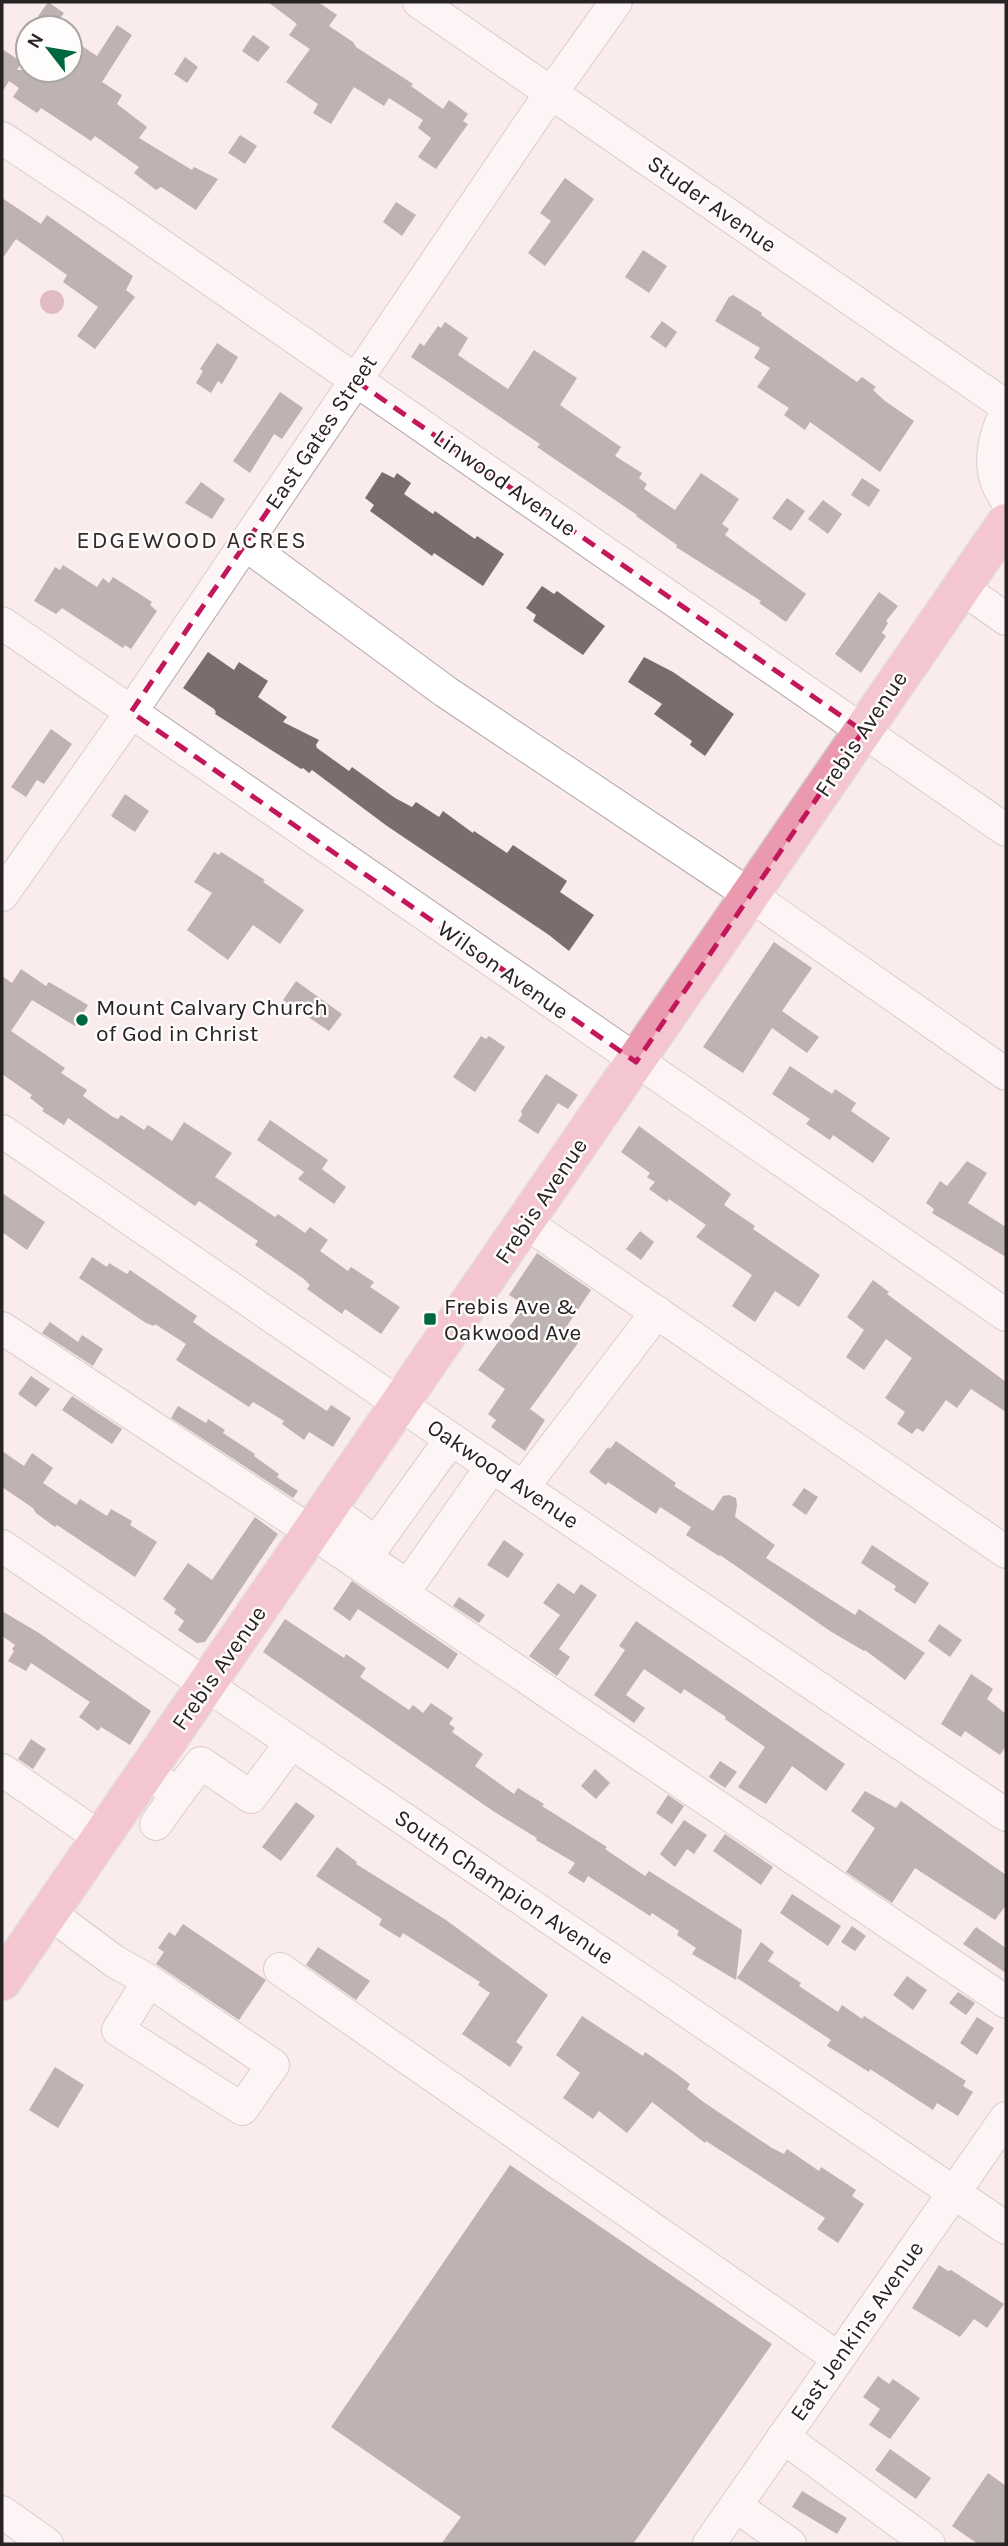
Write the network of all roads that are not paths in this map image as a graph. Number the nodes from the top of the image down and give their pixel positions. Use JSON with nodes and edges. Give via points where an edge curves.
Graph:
{"nodes":[{"id":1,"x":419,"y":2,"type":"edge"},
{"id":2,"x":616,"y":2,"type":"edge"},
{"id":3,"x":553,"y":93,"type":"junction"},
{"id":4,"x":2,"y":138,"type":"edge"},
{"id":5,"x":356,"y":381,"type":"junction"},
{"id":6,"x":1006,"y":406,"type":"edge"},
{"id":7,"x":1006,"y":412,"type":"edge"},
{"id":8,"x":1006,"y":499,"type":"edge"},
{"id":9,"x":1006,"y":523,"type":"edge"},
{"id":10,"x":245,"y":544,"type":"junction"},
{"id":11,"x":962,"y":588,"type":"junction"},
{"id":12,"x":1006,"y":619,"type":"edge"},
{"id":13,"x":2,"y":623,"type":"edge"},
{"id":14,"x":131,"y":712,"type":"junction"},
{"id":15,"x":863,"y":731,"type":"junction"},
{"id":16,"x":1006,"y":830,"type":"edge"},
{"id":17,"x":7,"y":878,"type":"edge"},
{"id":18,"x":750,"y":895,"type":"junction"},
{"id":19,"x":636,"y":1062,"type":"junction"},
{"id":20,"x":1006,"y":1074,"type":"edge"},
{"id":21,"x":2,"y":1131,"type":"edge"},
{"id":22,"x":526,"y":1223,"type":"junction"},
{"id":23,"x":657,"y":1312,"type":"junction"},
{"id":24,"x":1006,"y":1315,"type":"edge"},
{"id":25,"x":2,"y":1328,"type":"edge"},
{"id":26,"x":401,"y":1405,"type":"junction"},
{"id":27,"x":451,"y":1439,"type":"junction"},
{"id":28,"x":492,"y":1466,"type":"junction"},
{"id":29,"x":420,"y":1482,"type":"junction"},
{"id":30,"x":523,"y":1488,"type":"junction"},
{"id":31,"x":460,"y":1511,"type":"junction"},
{"id":32,"x":321,"y":1521,"type":"junction"},
{"id":33,"x":376,"y":1543,"type":"junction"},
{"id":34,"x":2,"y":1546,"type":"edge"},
{"id":35,"x":1006,"y":1552,"type":"edge"},
{"id":36,"x":207,"y":1686,"type":"junction"},
{"id":37,"x":291,"y":1743,"type":"junction"},
{"id":38,"x":2,"y":1770,"type":"edge"},
{"id":39,"x":147,"y":1772,"type":"junction"},
{"id":40,"x":178,"y":1793,"type":"junction"},
{"id":41,"x":1006,"y":1815,"type":"edge"},
{"id":42,"x":156,"y":1824,"type":"dead end"},
{"id":43,"x":101,"y":1838,"type":"junction"},
{"id":44,"x":48,"y":1912,"type":"junction"},
{"id":45,"x":279,"y":1969,"type":"dead end"},
{"id":46,"x":2,"y":1981,"type":"edge"},
{"id":47,"x":149,"y":1981,"type":"junction"},
{"id":48,"x":1006,"y":2002,"type":"edge"},
{"id":49,"x":1006,"y":2118,"type":"edge"},
{"id":50,"x":953,"y":2192,"type":"junction"},
{"id":51,"x":1006,"y":2228,"type":"edge"},
{"id":52,"x":838,"y":2358,"type":"junction"},
{"id":53,"x":783,"y":2437,"type":"junction"},
{"id":54,"x":736,"y":2506,"type":"junction"},
{"id":55,"x":2,"y":2512,"type":"edge"},
{"id":56,"x":47,"y":2544,"type":"edge"},
{"id":57,"x":709,"y":2544,"type":"edge"},
{"id":58,"x":790,"y":2544,"type":"edge"},
{"id":59,"x":929,"y":2544,"type":"edge"}],
"edges":[{"from":1,"to":3,"type":"street","name":"Studer Avenue"},
{"from":2,"to":3,"type":"street","name":"East Gates Street"},
{"from":3,"to":5,"type":"street","name":"East Gates Street"},
{"from":3,"to":6,"type":"street","name":"Studer Avenue"},
{"from":4,"to":5,"type":"street","name":"Linwood Avenue"},
{"from":5,"to":10,"type":"street","name":"East Gates Street"},
{"from":5,"to":15,"type":"street","name":"Linwood Avenue"},
{"from":7,"to":8,"type":"street","via":[[993,449],[996,480]]},
{"from":9,"to":11,"type":"main road","name":"Frebis Avenue"},
{"from":10,"to":14,"type":"street","name":"East Gates Street"},
{"from":10,"to":18,"type":"street","via":[[446,692]]},
{"from":11,"to":12,"type":"street"},
{"from":11,"to":15,"type":"main road","name":"Frebis Avenue"},
{"from":13,"to":14,"type":"street","name":"Wilson Avenue"},
{"from":14,"to":17,"type":"street","name":"East Gates Street"},
{"from":14,"to":19,"type":"street","name":"Wilson Avenue"},
{"from":15,"to":16,"type":"street","name":"Linwood Avenue"},
{"from":15,"to":18,"type":"main road","name":"Frebis Avenue"},
{"from":18,"to":19,"type":"main road","name":"Frebis Avenue"},
{"from":18,"to":20,"type":"street"},
{"from":19,"to":22,"type":"main road","name":"Frebis Avenue"},
{"from":19,"to":24,"type":"street","name":"Wilson Avenue"},
{"from":21,"to":26,"type":"street","name":"Oakwood Avenue"},
{"from":22,"to":23,"type":"street"},
{"from":22,"to":26,"type":"main road","name":"Frebis Avenue"},
{"from":23,"to":30,"type":"street"},
{"from":23,"to":35,"type":"street"},
{"from":25,"to":32,"type":"street"},
{"from":26,"to":27,"type":"street","name":"Oakwood Avenue"},
{"from":26,"to":32,"type":"main road","name":"Frebis Avenue"},
{"from":27,"to":28,"type":"street","name":"Oakwood Avenue"},
{"from":27,"to":29,"type":"street"},
{"from":28,"to":30,"type":"street","name":"Oakwood Avenue"},
{"from":28,"to":31,"type":"street"},
{"from":29,"to":31,"type":"street"},
{"from":29,"to":33,"type":"street"},
{"from":30,"to":41,"type":"street","name":"Oakwood Avenue"},
{"from":31,"to":33,"type":"street","via":[[408,1586],[366,1558]]},
{"from":32,"to":33,"type":"street"},
{"from":32,"to":36,"type":"main road","name":"Frebis Avenue"},
{"from":32,"to":48,"type":"street"},
{"from":34,"to":36,"type":"street","name":"South Champion Avenue"},
{"from":36,"to":37,"type":"street","name":"South Champion Avenue"},
{"from":36,"to":39,"type":"main road","name":"Frebis Avenue"},
{"from":37,"to":40,"type":"street","via":[[251,1797],[201,1763]]},
{"from":37,"to":50,"type":"street","name":"South Champion Avenue"},
{"from":38,"to":43,"type":"street"},
{"from":39,"to":40,"type":"street"},
{"from":39,"to":43,"type":"main road","name":"Frebis Avenue"},
{"from":40,"to":42,"type":"street"},
{"from":43,"to":44,"type":"main road","name":"Frebis Avenue"},
{"from":44,"to":46,"type":"main road","name":"Frebis Avenue"},
{"from":44,"to":47,"type":"street"},
{"from":45,"to":52,"type":"street"},
{"from":47,"to":47,"type":"street","via":[[273,2065],[242,2109],[118,2030]]},
{"from":49,"to":50,"type":"street","name":"East Jenkins Avenue"},
{"from":50,"to":51,"type":"street","name":"South Champion Avenue"},
{"from":50,"to":52,"type":"street","name":"East Jenkins Avenue"},
{"from":52,"to":53,"type":"street","name":"East Jenkins Avenue"},
{"from":53,"to":54,"type":"street","name":"East Jenkins Avenue"},
{"from":53,"to":59,"type":"street"},
{"from":54,"to":57,"type":"street","name":"East Jenkins Avenue"},
{"from":54,"to":58,"type":"street"},
{"from":55,"to":56,"type":"street"}]}
